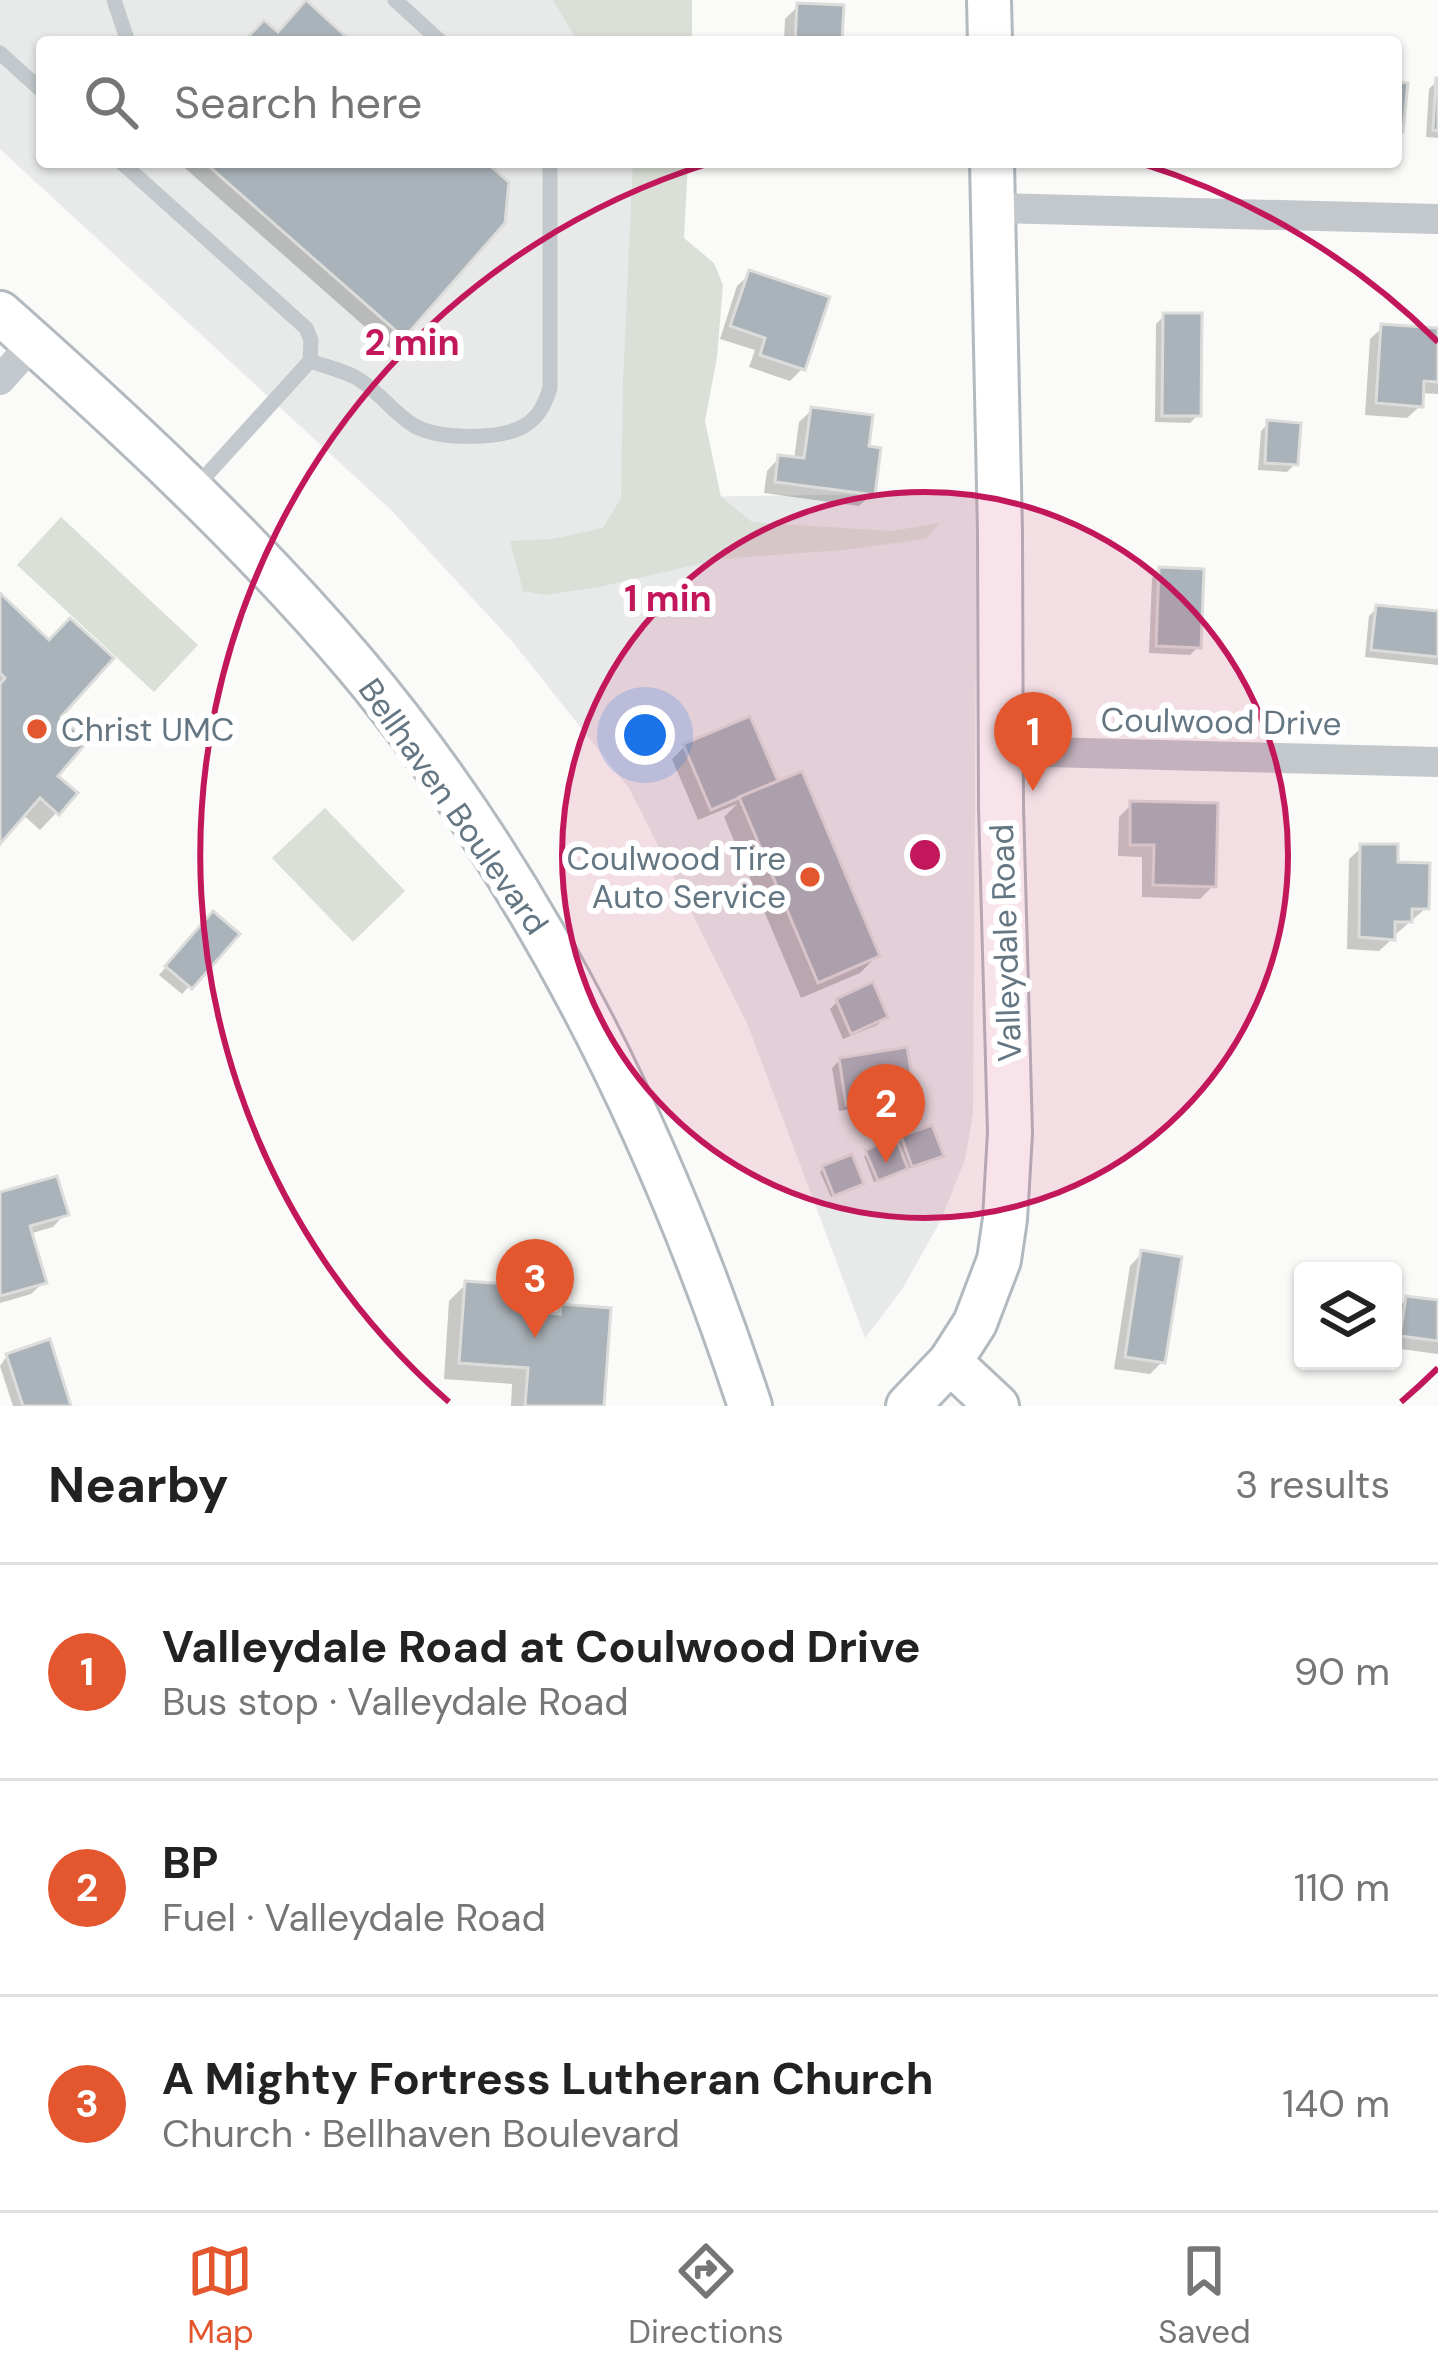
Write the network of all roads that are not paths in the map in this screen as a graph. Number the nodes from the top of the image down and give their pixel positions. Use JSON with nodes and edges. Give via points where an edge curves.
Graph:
{"nodes":[{"id":1,"x":115,"y":0,"type":"edge"},
{"id":2,"x":395,"y":0,"type":"edge"},
{"id":3,"x":989,"y":0,"type":"edge"},
{"id":4,"x":126,"y":36,"type":"edge"},
{"id":5,"x":434,"y":36,"type":"edge"},
{"id":6,"x":990,"y":36,"type":"edge"},
{"id":7,"x":0,"y":53,"type":"edge"},
{"id":8,"x":36,"y":86,"type":"edge"},
{"id":9,"x":128,"y":168,"type":"edge"},
{"id":10,"x":550,"y":168,"type":"edge"},
{"id":11,"x":992,"y":168,"type":"edge"},
{"id":12,"x":993,"y":208,"type":"junction"},
{"id":13,"x":1438,"y":218,"type":"edge"},
{"id":14,"x":0,"y":313,"type":"edge"},
{"id":15,"x":34,"y":343,"type":"junction"},
{"id":16,"x":310,"y":362,"type":"junction"},
{"id":17,"x":0,"y":380,"type":"edge"},
{"id":18,"x":191,"y":492,"type":"junction"},
{"id":19,"x":1002,"y":751,"type":"junction"},
{"id":20,"x":1438,"y":762,"type":"edge"},
{"id":21,"x":950,"y":1362,"type":"junction"},
{"id":22,"x":750,"y":1406,"type":"edge"},
{"id":23,"x":908,"y":1406,"type":"edge"},
{"id":24,"x":997,"y":1406,"type":"edge"}],
"edges":[{"from":1,"to":4,"type":"lane"},
{"from":2,"to":5,"type":"lane"},
{"from":3,"to":6,"type":"street"},
{"from":7,"to":8,"type":"lane"},
{"from":9,"to":16,"type":"lane","via":[[306,328]]},
{"from":10,"to":16,"type":"lane","via":[[550,388],[536,417],[510,432],[431,433],[354,376]]},
{"from":11,"to":12,"type":"street","name":"Valleydale Road"},
{"from":12,"to":13,"type":"street"},
{"from":12,"to":19,"type":"street","name":"Valleydale Road"},
{"from":14,"to":15,"type":"street","name":"Bellhaven Boulevard"},
{"from":15,"to":17,"type":"street"},
{"from":15,"to":18,"type":"street","name":"Bellhaven Boulevard"},
{"from":16,"to":18,"type":"lane"},
{"from":18,"to":22,"type":"street","name":"Bellhaven Boulevard","via":[[358,668],[494,853],[562,962],[693,1247]]},
{"from":19,"to":20,"type":"street","name":"Coulwood Drive"},
{"from":19,"to":21,"type":"street","name":"Valleydale Road","via":[[1005,1219],[985,1304]]},
{"from":21,"to":23,"type":"street","name":"Valleydale Road"},
{"from":21,"to":24,"type":"street"}]}
